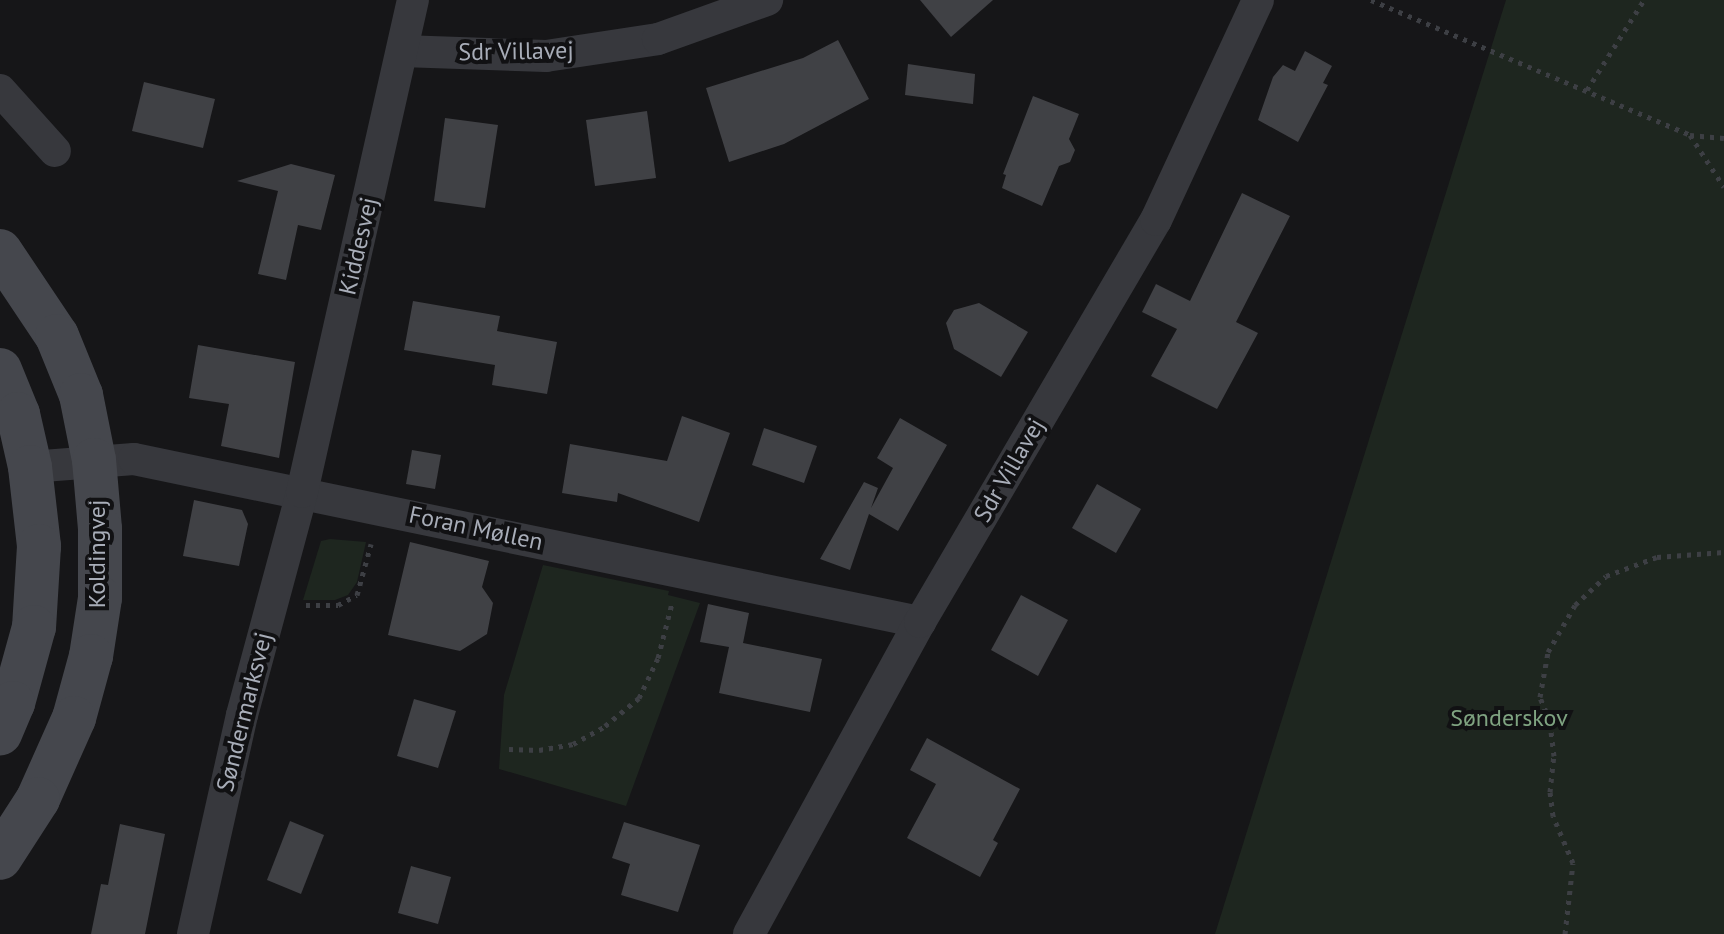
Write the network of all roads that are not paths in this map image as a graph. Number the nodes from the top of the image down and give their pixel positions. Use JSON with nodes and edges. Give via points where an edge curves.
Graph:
{"nodes":[{"id":1,"x":413,"y":0,"type":"edge"},
{"id":2,"x":767,"y":0,"type":"edge"},
{"id":3,"x":1258,"y":0,"type":"edge"},
{"id":4,"x":402,"y":51,"type":"junction"},
{"id":5,"x":0,"y":90,"type":"edge"},
{"id":6,"x":55,"y":151,"type":"dead end"},
{"id":7,"x":0,"y":251,"type":"edge"},
{"id":8,"x":0,"y":370,"type":"edge"},
{"id":9,"x":94,"y":460,"type":"junction"},
{"id":10,"x":30,"y":467,"type":"junction"},
{"id":11,"x":302,"y":492,"type":"junction"},
{"id":12,"x":920,"y":622,"type":"junction"},
{"id":13,"x":0,"y":733,"type":"edge"},
{"id":14,"x":0,"y":858,"type":"edge"},
{"id":15,"x":193,"y":934,"type":"edge"},
{"id":16,"x":749,"y":934,"type":"edge"}],
"edges":[{"from":1,"to":4,"type":"street","name":"Kiddesvej"},
{"from":2,"to":4,"type":"street","name":"Sdr Villavej","via":[[658,39],[546,56]]},
{"from":3,"to":12,"type":"street","name":"Sdr Villavej","via":[[1156,220]]},
{"from":4,"to":11,"type":"street","name":"Kiddesvej"},
{"from":5,"to":6,"type":"street"},
{"from":7,"to":9,"type":"main road","name":"Koldingvej","via":[[57,336],[81,395]]},
{"from":8,"to":10,"type":"main road","via":[[18,414]]},
{"from":9,"to":10,"type":"street","name":"Foran Møllen"},
{"from":9,"to":11,"type":"street","name":"Foran Møllen","via":[[134,459]]},
{"from":9,"to":14,"type":"main road","name":"Koldingvej","via":[[100,598],[91,656],[74,718],[38,799]]},
{"from":10,"to":13,"type":"main road","via":[[39,546],[34,627]]},
{"from":11,"to":12,"type":"street","name":"Foran Møllen"},
{"from":11,"to":15,"type":"street","name":"Søndermarksvej","via":[[242,715]]},
{"from":12,"to":16,"type":"street","name":"Sdr Villavej"}]}
